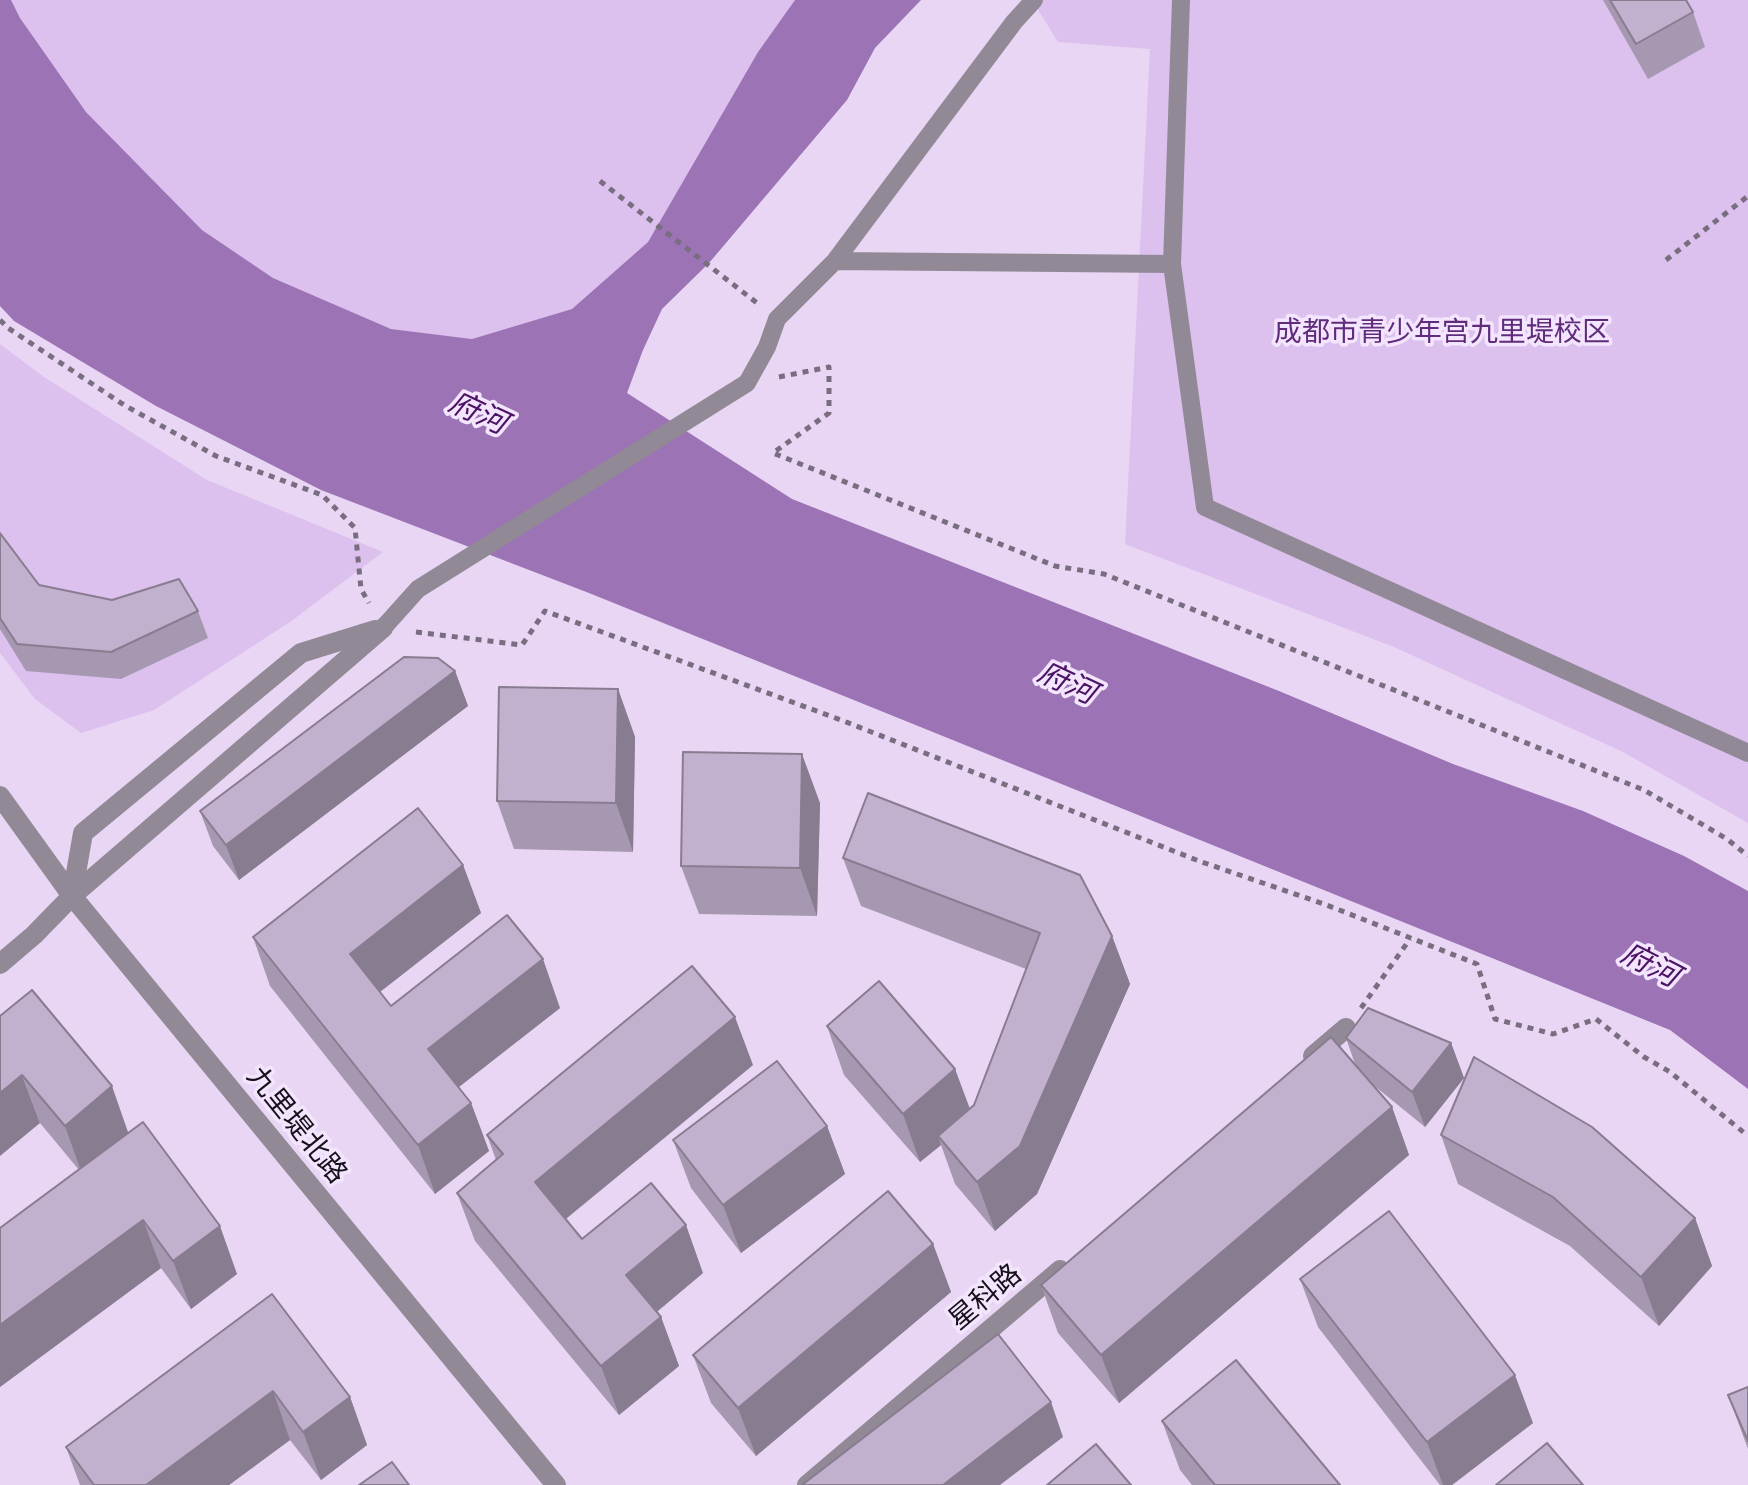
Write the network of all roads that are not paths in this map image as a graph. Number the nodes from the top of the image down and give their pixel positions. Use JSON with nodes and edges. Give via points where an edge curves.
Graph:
{"nodes":[{"id":1,"x":1034,"y":0,"type":"edge"},
{"id":2,"x":1181,"y":0,"type":"edge"},
{"id":3,"x":835,"y":261,"type":"junction"},
{"id":4,"x":1172,"y":264,"type":"junction"},
{"id":5,"x":383,"y":628,"type":"junction"},
{"id":6,"x":1748,"y":753,"type":"edge"},
{"id":7,"x":0,"y":796,"type":"edge"},
{"id":8,"x":72,"y":896,"type":"junction"},
{"id":9,"x":0,"y":964,"type":"edge"},
{"id":10,"x":1346,"y":1028,"type":"road end"},
{"id":11,"x":1298,"y":1068,"type":"edge"},
{"id":12,"x":1070,"y":1261,"type":"edge"},
{"id":13,"x":556,"y":1485,"type":"edge"},
{"id":14,"x":807,"y":1485,"type":"edge"}],
"edges":[{"from":1,"to":3,"type":"lane"},
{"from":2,"to":4,"type":"lane"},
{"from":3,"to":4,"type":"lane"},
{"from":3,"to":5,"type":"lane","via":[[777,319],[747,383],[418,589]]},
{"from":4,"to":6,"type":"lane","via":[[1205,507]]},
{"from":5,"to":8,"type":"street"},
{"from":5,"to":8,"type":"street","via":[[301,653],[83,833]]},
{"from":7,"to":8,"type":"street","name":"九里堤北路"},
{"from":8,"to":9,"type":"street"},
{"from":8,"to":13,"type":"street","name":"九里堤北路"},
{"from":10,"to":11,"type":"street"},
{"from":12,"to":14,"type":"street","name":"星科路"}]}
